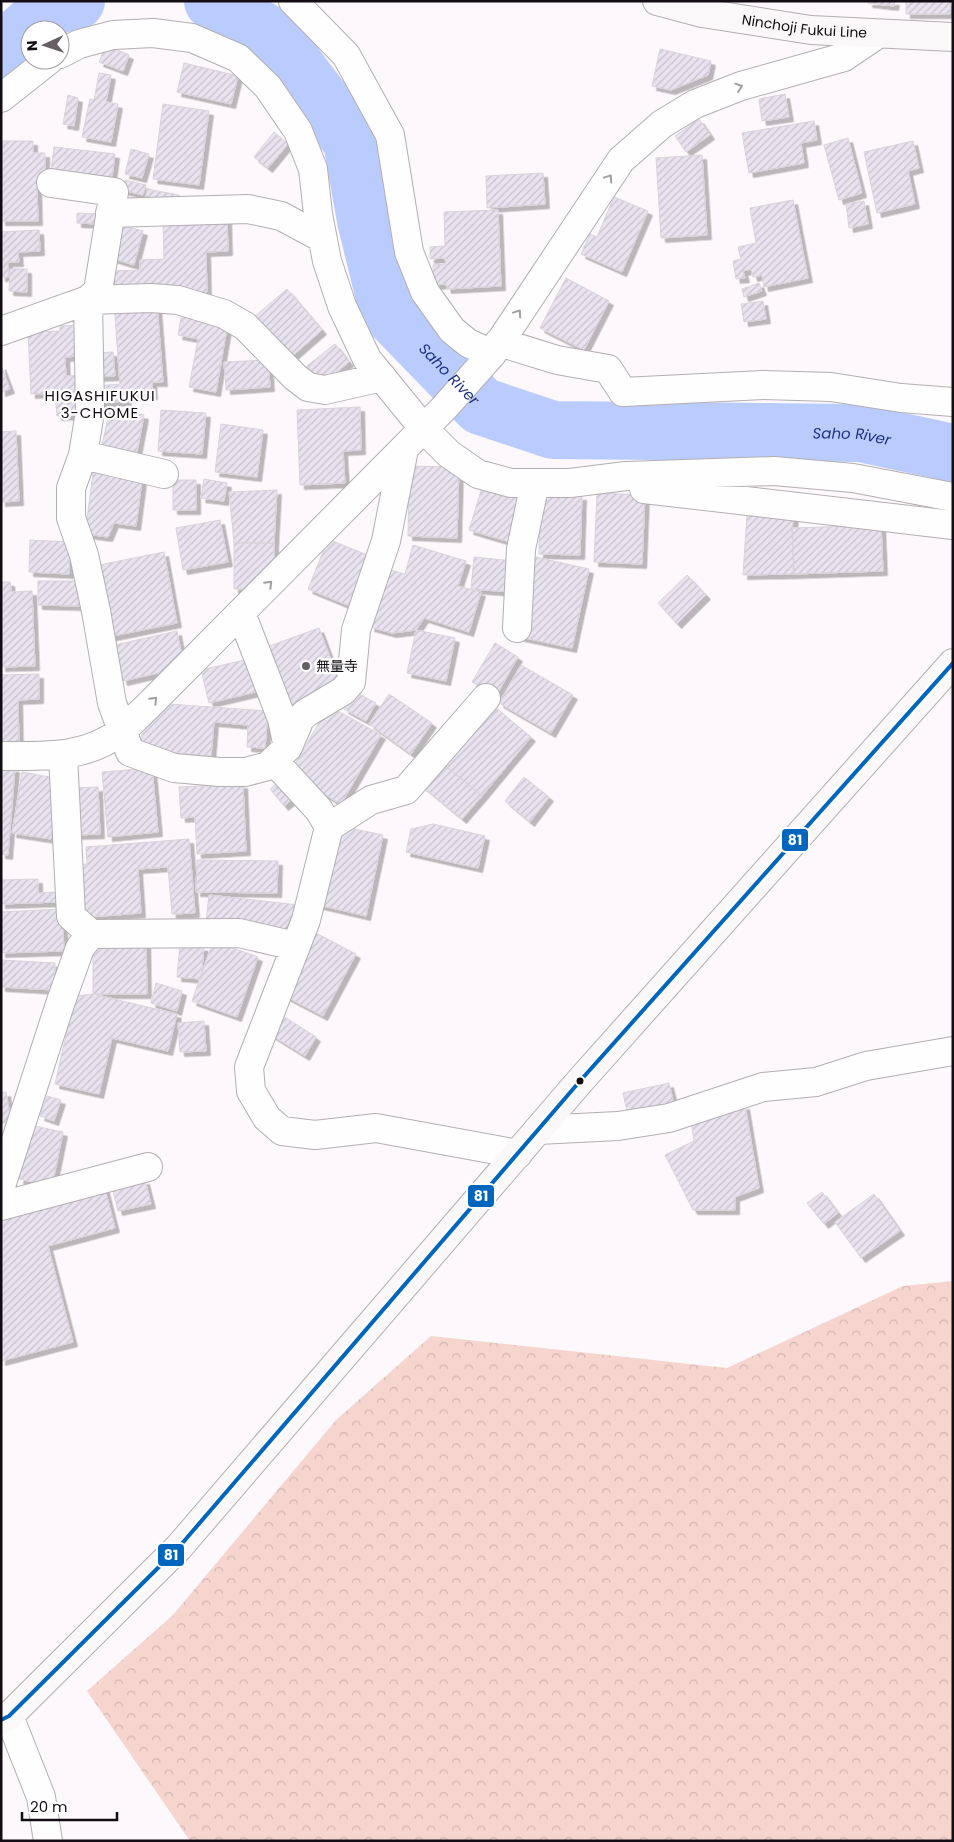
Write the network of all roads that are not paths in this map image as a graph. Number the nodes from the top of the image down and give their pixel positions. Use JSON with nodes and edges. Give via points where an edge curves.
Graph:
{"nodes":[{"id":1,"x":293,"y":1,"type":"edge"},
{"id":2,"x":657,"y":1,"type":"edge"},
{"id":3,"x":878,"y":34,"type":"junction"},
{"id":4,"x":953,"y":37,"type":"edge"},
{"id":5,"x":70,"y":49,"type":"edge"},
{"id":6,"x":36,"y":70,"type":"edge"},
{"id":7,"x":1,"y":98,"type":"edge"},
{"id":8,"x":51,"y":183,"type":"dead end"},
{"id":9,"x":110,"y":213,"type":"junction"},
{"id":10,"x":322,"y":238,"type":"junction"},
{"id":11,"x":88,"y":300,"type":"junction"},
{"id":12,"x":1,"y":331,"type":"edge"},
{"id":13,"x":495,"y":348,"type":"junction"},
{"id":14,"x":382,"y":377,"type":"junction"},
{"id":15,"x":953,"y":402,"type":"edge"},
{"id":16,"x":424,"y":429,"type":"junction"},
{"id":17,"x":404,"y":449,"type":"junction"},
{"id":18,"x":83,"y":455,"type":"junction"},
{"id":19,"x":164,"y":474,"type":"dead end"},
{"id":20,"x":536,"y":483,"type":"junction"},
{"id":21,"x":570,"y":483,"type":"junction"},
{"id":22,"x":953,"y":496,"type":"edge"},
{"id":23,"x":953,"y":525,"type":"edge"},
{"id":24,"x":241,"y":613,"type":"junction"},
{"id":25,"x":517,"y":628,"type":"dead end"},
{"id":26,"x":953,"y":664,"type":"edge"},
{"id":27,"x":486,"y":698,"type":"dead end"},
{"id":28,"x":123,"y":730,"type":"junction"},
{"id":29,"x":281,"y":754,"type":"junction"},
{"id":30,"x":63,"y":755,"type":"junction"},
{"id":31,"x":1,"y":756,"type":"edge"},
{"id":32,"x":329,"y":827,"type":"junction"},
{"id":33,"x":91,"y":934,"type":"junction"},
{"id":34,"x":295,"y":946,"type":"junction"},
{"id":35,"x":953,"y":1051,"type":"edge"},
{"id":36,"x":538,"y":1130,"type":"junction"},
{"id":37,"x":518,"y":1154,"type":"junction"},
{"id":38,"x":148,"y":1167,"type":"dead end"},
{"id":39,"x":1,"y":1186,"type":"edge"},
{"id":40,"x":1,"y":1206,"type":"edge"},
{"id":41,"x":5,"y":1718,"type":"edge"},
{"id":42,"x":48,"y":1841,"type":"edge"}],
"edges":[{"from":1,"to":13,"type":"street","via":[[346,55],[390,135],[409,252],[425,292],[452,330],[468,343]]},
{"from":2,"to":3,"type":"main road","name":"Ninchoji Fukui Line","via":[[811,30]]},
{"from":3,"to":4,"type":"main road","name":"Ninchoji Fukui Line"},
{"from":13,"to":3,"type":"street","one_way":true,"via":[[621,160],[662,124],[695,104],[740,86],[844,57]]},
{"from":5,"to":10,"type":"street","via":[[113,35],[153,33],[192,38],[238,58],[268,87],[298,131],[313,169]]},
{"from":6,"to":7,"type":"street"},
{"from":8,"to":9,"type":"street","via":[[114,192]]},
{"from":9,"to":10,"type":"street","via":[[248,209],[281,216]]},
{"from":9,"to":11,"type":"street","via":[[98,291]]},
{"from":10,"to":14,"type":"street","via":[[342,306],[367,359]]},
{"from":11,"to":12,"type":"street"},
{"from":11,"to":14,"type":"street","via":[[178,300],[224,314],[245,326],[308,387],[325,390]]},
{"from":11,"to":18,"type":"street","via":[[90,412]]},
{"from":13,"to":15,"type":"street","via":[[608,369],[623,392],[762,385],[822,387]]},
{"from":13,"to":16,"type":"street"},
{"from":14,"to":16,"type":"street"},
{"from":16,"to":17,"type":"street"},
{"from":16,"to":20,"type":"street","via":[[449,454],[478,474],[511,483]]},
{"from":24,"to":17,"type":"street","one_way":true},
{"from":17,"to":29,"type":"street","via":[[386,541],[356,630],[351,682],[343,691],[306,712]]},
{"from":18,"to":19,"type":"street"},
{"from":18,"to":28,"type":"street","via":[[71,488],[71,518],[84,555],[112,703]]},
{"from":20,"to":21,"type":"street"},
{"from":20,"to":25,"type":"street","via":[[522,549]]},
{"from":21,"to":22,"type":"street","via":[[626,476],[774,471],[852,478]]},
{"from":21,"to":23,"type":"street","via":[[666,491]]},
{"from":28,"to":24,"type":"street","one_way":true},
{"from":24,"to":29,"type":"street","via":[[282,719]]},
{"from":26,"to":36,"type":"main road"},
{"from":27,"to":32,"type":"street","via":[[406,790],[371,800]]},
{"from":28,"to":29,"type":"street","via":[[130,752],[174,768],[246,772],[268,766]]},
{"from":28,"to":30,"type":"street","via":[[94,748]]},
{"from":29,"to":32,"type":"street"},
{"from":30,"to":31,"type":"street"},
{"from":30,"to":33,"type":"street","via":[[70,916]]},
{"from":32,"to":34,"type":"street","via":[[306,920]]},
{"from":33,"to":34,"type":"street","via":[[239,933]]},
{"from":33,"to":39,"type":"street","via":[[80,948],[66,985]]},
{"from":34,"to":37,"type":"street","via":[[249,1067],[250,1091],[267,1118],[282,1131],[315,1135],[376,1128]]},
{"from":35,"to":36,"type":"street","via":[[866,1066],[816,1082],[763,1088],[669,1118],[618,1126]]},
{"from":36,"to":37,"type":"main road"},
{"from":37,"to":41,"type":"main road","via":[[179,1547]]},
{"from":38,"to":40,"type":"street"},
{"from":41,"to":42,"type":"street","via":[[41,1797]]}]}
